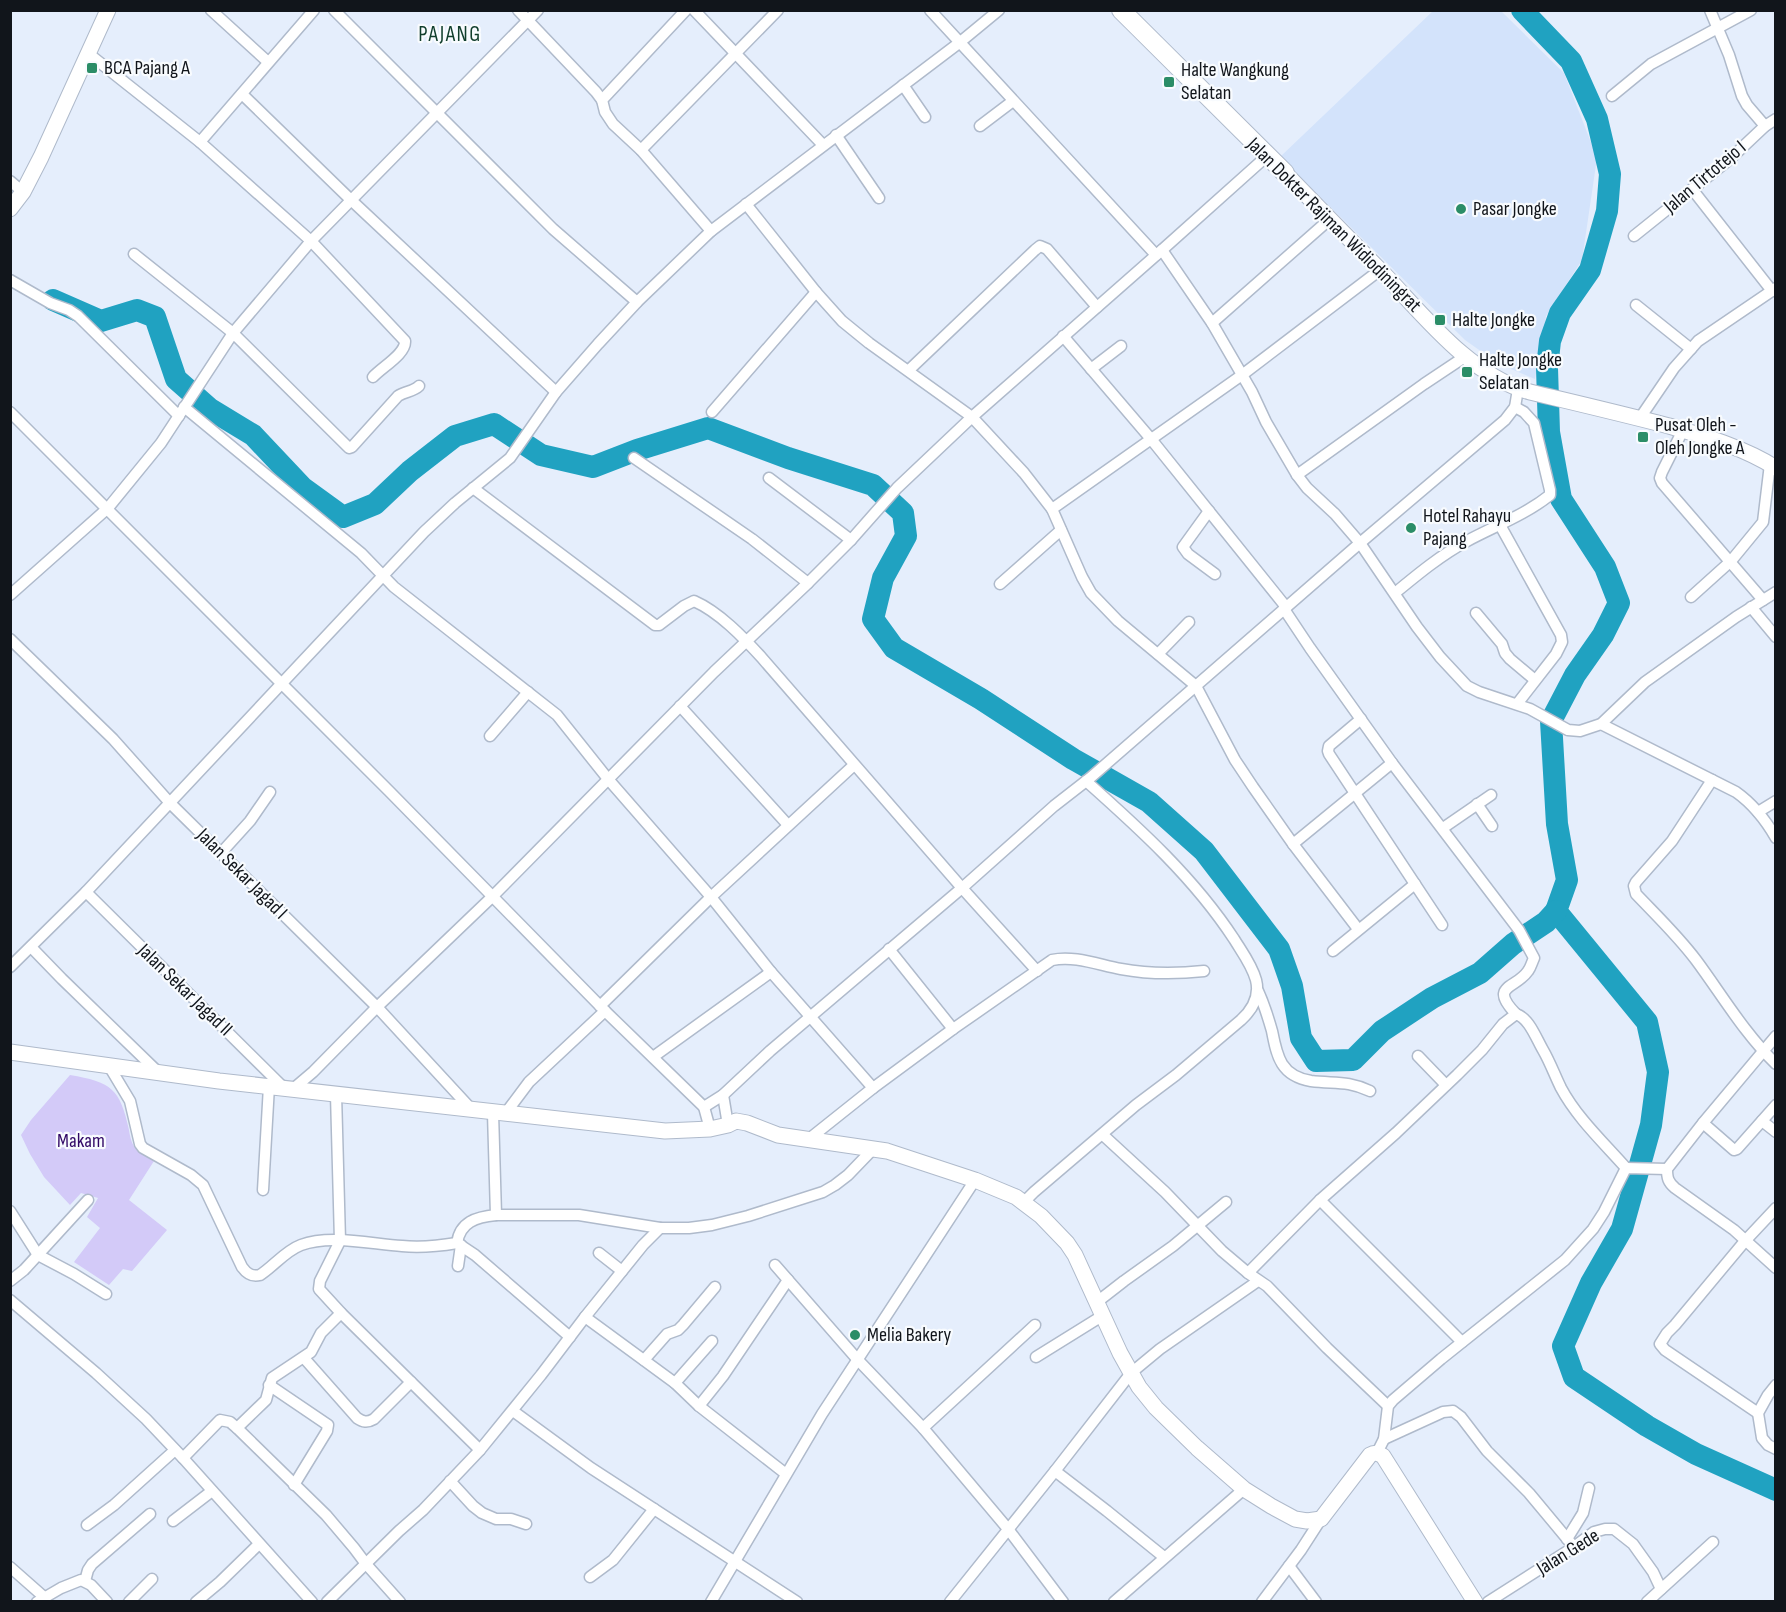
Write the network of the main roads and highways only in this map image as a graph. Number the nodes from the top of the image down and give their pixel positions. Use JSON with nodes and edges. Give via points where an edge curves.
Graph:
{"nodes":[{"id":1,"x":108,"y":10,"type":"edge"},
{"id":2,"x":1121,"y":10,"type":"edge"},
{"id":3,"x":1285,"y":173,"type":"joint"},
{"id":4,"x":10,"y":209,"type":"edge"},
{"id":5,"x":1773,"y":466,"type":"edge"},
{"id":6,"x":10,"y":1052,"type":"edge"},
{"id":7,"x":1475,"y":1602,"type":"edge"}],
"edges":[{"from":1,"to":4,"type":"main road","via":[[42,157]]},
{"from":2,"to":3,"type":"main road","name":"Jalan Dokter Rajiman Widiodiningrat"},
{"from":3,"to":5,"type":"main road","name":"Jalan Dokter Rajiman Widiodiningrat","via":[[1432,324],[1466,356],[1503,382],[1524,391],[1725,443]]},
{"from":6,"to":7,"type":"main road","via":[[472,1111],[665,1131],[710,1129],[732,1123],[734,1130],[764,1130],[900,1154],[975,1180],[1024,1202],[1054,1230],[1075,1255],[1139,1387],[1197,1448],[1244,1489],[1295,1518],[1321,1519],[1380,1446]]}]}
